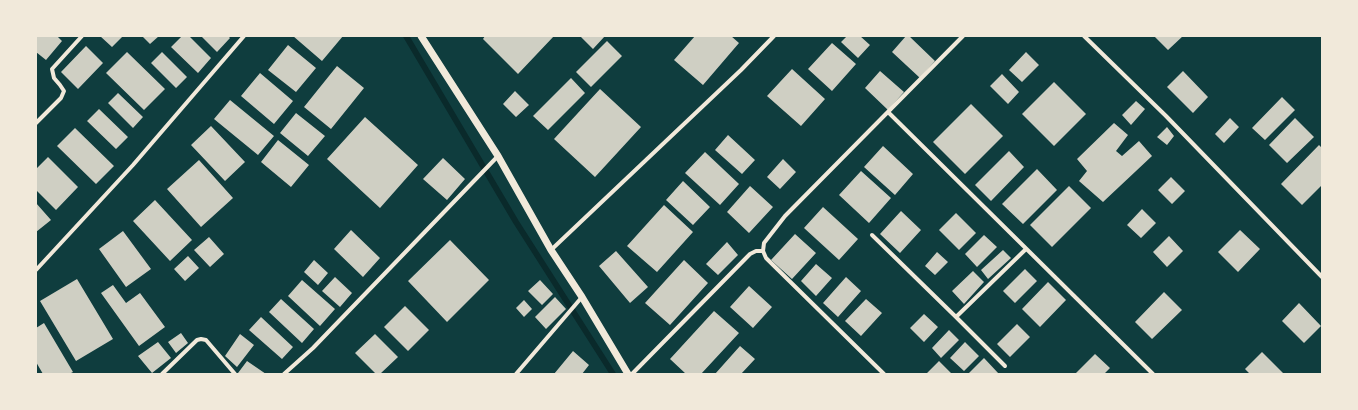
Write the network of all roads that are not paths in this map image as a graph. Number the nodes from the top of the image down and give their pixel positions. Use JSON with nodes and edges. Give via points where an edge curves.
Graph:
{"nodes":[{"id":1,"x":82,"y":36,"type":"edge"},
{"id":2,"x":244,"y":36,"type":"edge"},
{"id":3,"x":421,"y":36,"type":"edge"},
{"id":4,"x":774,"y":36,"type":"edge"},
{"id":5,"x":963,"y":36,"type":"edge"},
{"id":6,"x":1084,"y":36,"type":"edge"},
{"id":7,"x":888,"y":112,"type":"junction"},
{"id":8,"x":36,"y":123,"type":"edge"},
{"id":9,"x":498,"y":156,"type":"junction"},
{"id":10,"x":872,"y":235,"type":"dead end"},
{"id":11,"x":1026,"y":249,"type":"junction"},
{"id":12,"x":551,"y":250,"type":"junction"},
{"id":13,"x":763,"y":251,"type":"junction"},
{"id":14,"x":36,"y":270,"type":"edge"},
{"id":15,"x":1322,"y":277,"type":"edge"},
{"id":16,"x":582,"y":296,"type":"junction"},
{"id":17,"x":956,"y":317,"type":"junction"},
{"id":18,"x":1005,"y":366,"type":"dead end"},
{"id":19,"x":162,"y":374,"type":"edge"},
{"id":20,"x":234,"y":374,"type":"edge"},
{"id":21,"x":284,"y":374,"type":"edge"},
{"id":22,"x":516,"y":374,"type":"edge"},
{"id":23,"x":628,"y":374,"type":"edge"},
{"id":24,"x":632,"y":374,"type":"edge"},
{"id":25,"x":884,"y":374,"type":"edge"},
{"id":26,"x":1153,"y":374,"type":"edge"}],
"edges":[{"from":1,"to":8,"type":"street","via":[[52,69],[54,78],[64,91],[61,98]]},
{"from":2,"to":14,"type":"street","via":[[133,165]]},
{"from":3,"to":9,"type":"street"},
{"from":4,"to":12,"type":"street"},
{"from":5,"to":7,"type":"street"},
{"from":6,"to":15,"type":"street","via":[[1166,116]]},
{"from":7,"to":11,"type":"street"},
{"from":7,"to":13,"type":"street","via":[[785,216],[764,243]]},
{"from":9,"to":12,"type":"street"},
{"from":9,"to":21,"type":"street","via":[[313,348]]},
{"from":10,"to":17,"type":"street"},
{"from":11,"to":17,"type":"street"},
{"from":11,"to":26,"type":"street"},
{"from":12,"to":16,"type":"street"},
{"from":13,"to":24,"type":"street","via":[[750,254]]},
{"from":13,"to":25,"type":"street","via":[[766,258]]},
{"from":16,"to":22,"type":"street"},
{"from":16,"to":23,"type":"street"},
{"from":17,"to":18,"type":"street"},
{"from":19,"to":20,"type":"street","via":[[202,338]]}]}
